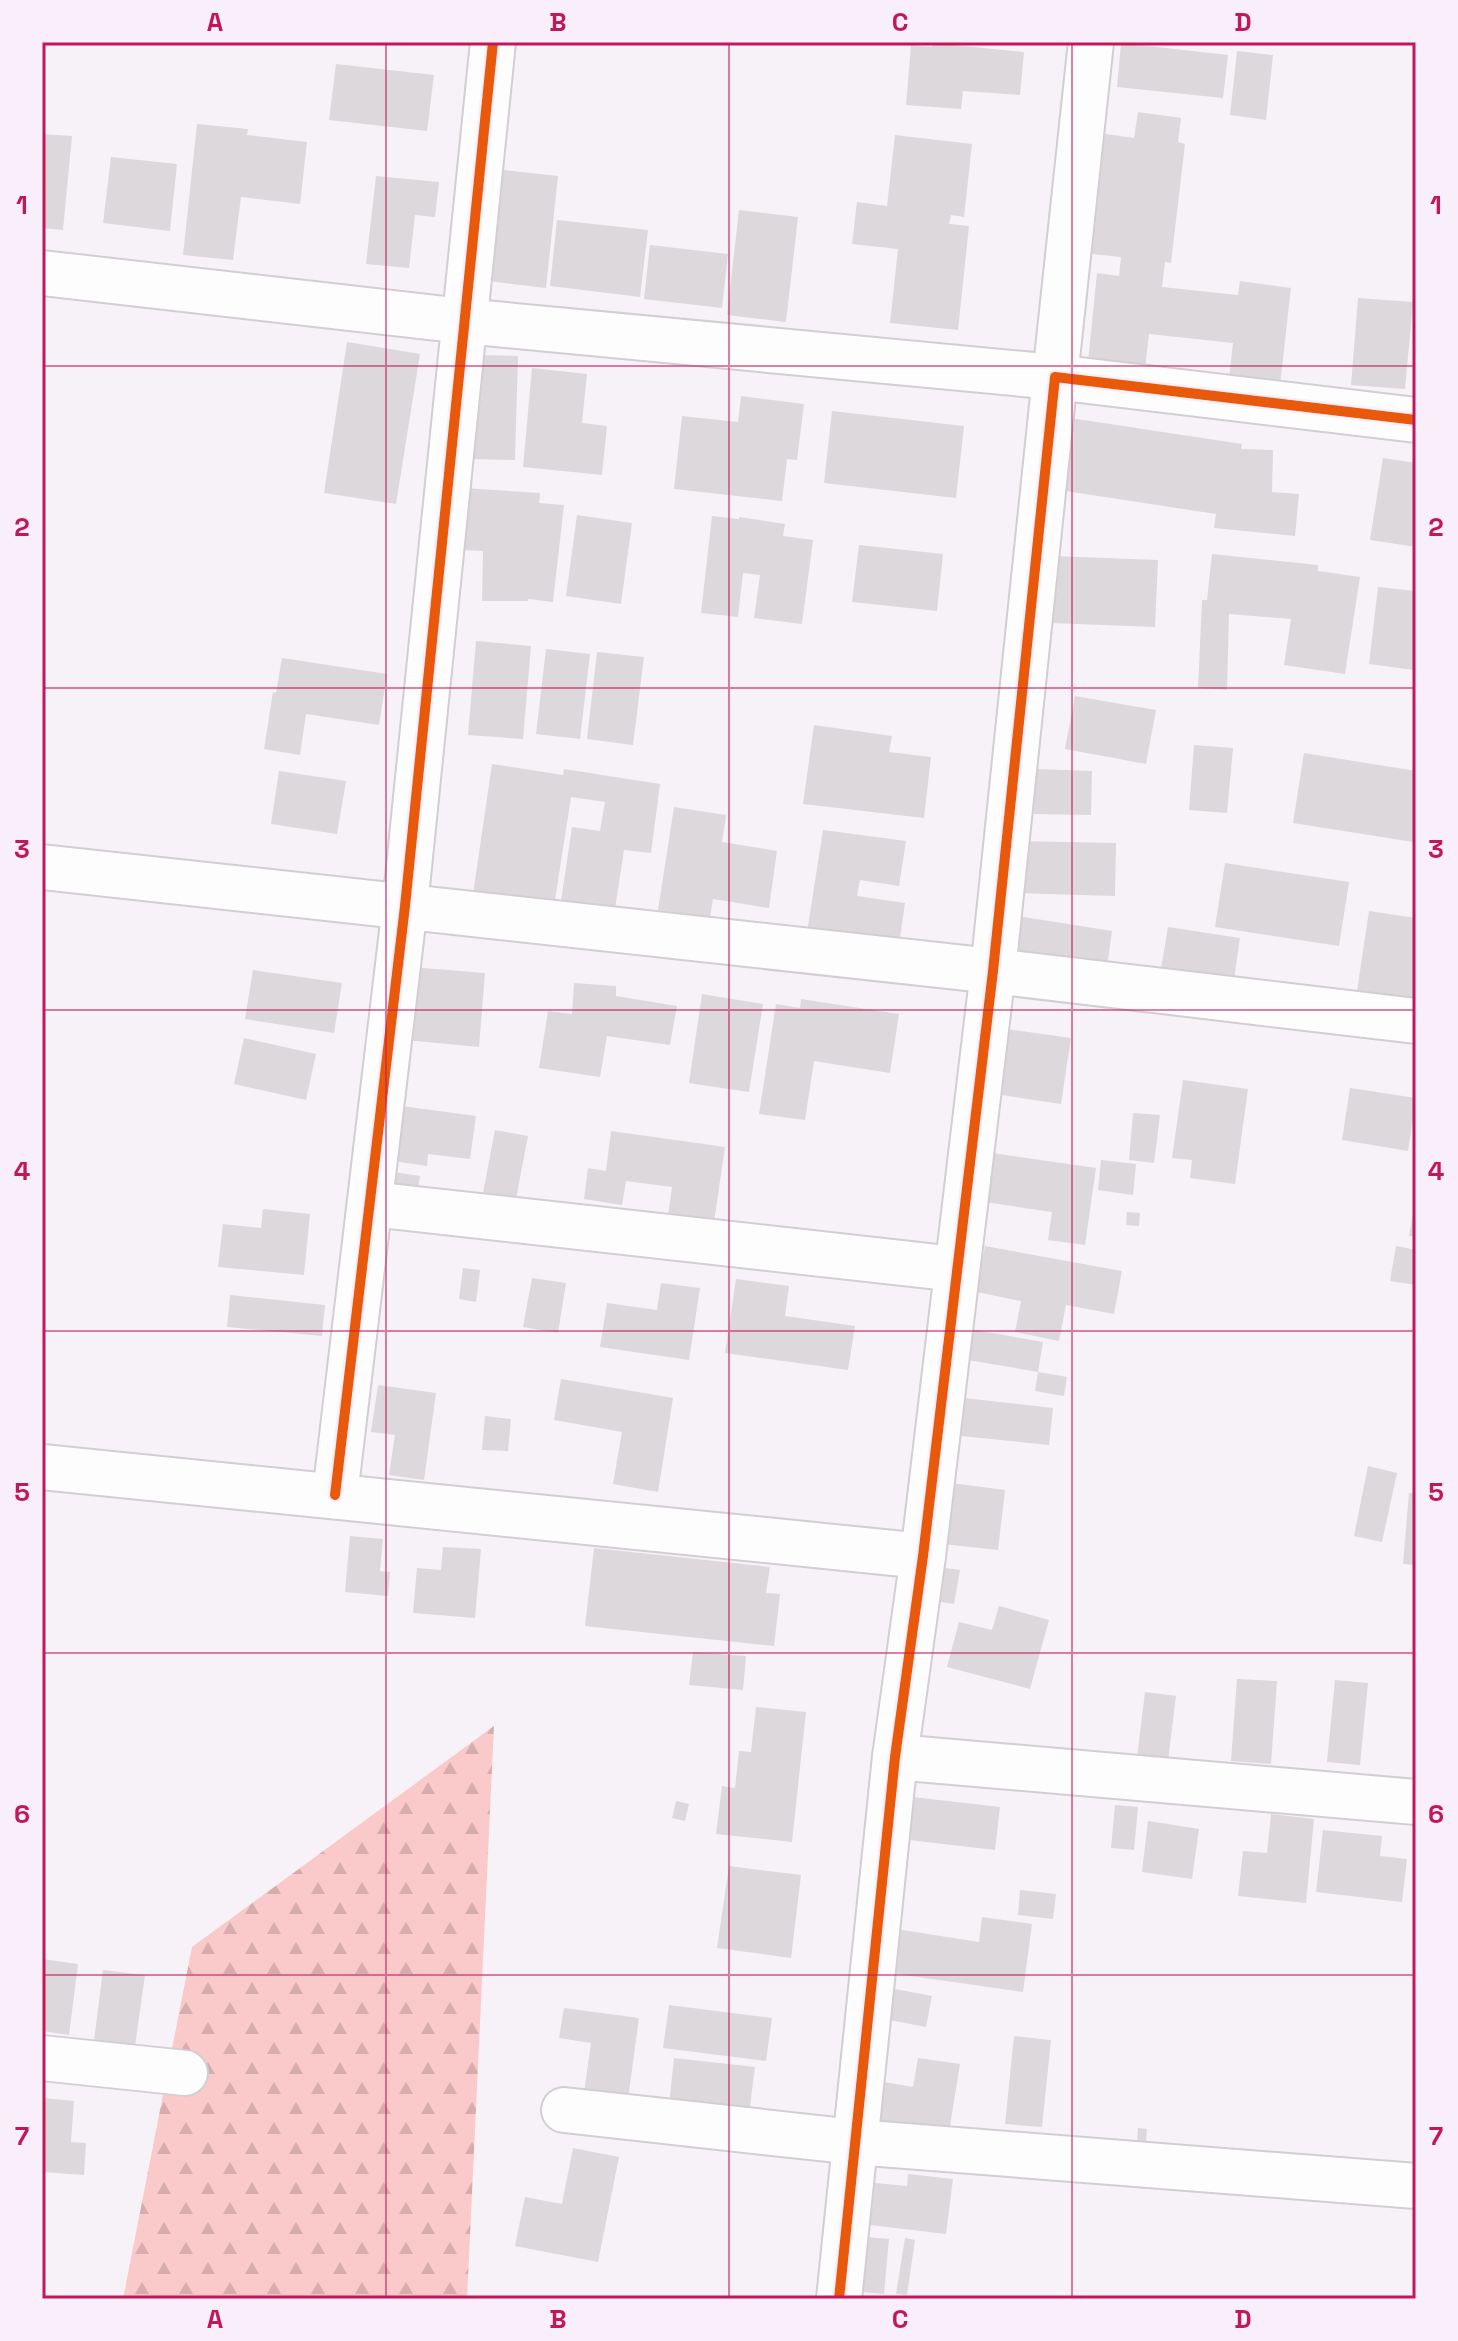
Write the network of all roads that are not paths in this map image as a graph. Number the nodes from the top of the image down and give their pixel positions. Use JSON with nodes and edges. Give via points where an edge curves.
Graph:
{"nodes":[{"id":1,"x":493,"y":42,"type":"edge"},
{"id":2,"x":1091,"y":42,"type":"edge"},
{"id":3,"x":42,"y":273,"type":"edge"},
{"id":4,"x":463,"y":321,"type":"junction"},
{"id":5,"x":1055,"y":377,"type":"junction"},
{"id":6,"x":1416,"y":420,"type":"edge"},
{"id":7,"x":42,"y":867,"type":"edge"},
{"id":8,"x":405,"y":906,"type":"junction"},
{"id":9,"x":993,"y":971,"type":"junction"},
{"id":10,"x":1416,"y":1021,"type":"edge"},
{"id":11,"x":371,"y":1204,"type":"junction"},
{"id":12,"x":956,"y":1269,"type":"junction"},
{"id":13,"x":42,"y":1467,"type":"edge"},
{"id":14,"x":335,"y":1495,"type":"junction"},
{"id":15,"x":923,"y":1556,"type":"junction"},
{"id":16,"x":895,"y":1757,"type":"junction"},
{"id":17,"x":1416,"y":1802,"type":"edge"},
{"id":18,"x":42,"y":2058,"type":"edge"},
{"id":19,"x":185,"y":2073,"type":"dead end"},
{"id":20,"x":564,"y":2110,"type":"dead end"},
{"id":21,"x":855,"y":2142,"type":"junction"},
{"id":22,"x":1416,"y":2186,"type":"edge"},
{"id":23,"x":839,"y":2299,"type":"edge"}],
"edges":[{"from":1,"to":4,"type":"street"},
{"from":2,"to":5,"type":"street"},
{"from":3,"to":4,"type":"street"},
{"from":4,"to":5,"type":"street"},
{"from":4,"to":8,"type":"street"},
{"from":5,"to":6,"type":"street"},
{"from":5,"to":9,"type":"street"},
{"from":7,"to":8,"type":"street"},
{"from":8,"to":9,"type":"street"},
{"from":8,"to":11,"type":"street"},
{"from":9,"to":10,"type":"street"},
{"from":9,"to":12,"type":"street"},
{"from":11,"to":12,"type":"street"},
{"from":11,"to":14,"type":"street"},
{"from":12,"to":15,"type":"street"},
{"from":13,"to":14,"type":"street"},
{"from":14,"to":15,"type":"street"},
{"from":15,"to":16,"type":"street"},
{"from":16,"to":17,"type":"street"},
{"from":16,"to":21,"type":"street"},
{"from":18,"to":19,"type":"street"},
{"from":20,"to":21,"type":"street"},
{"from":21,"to":22,"type":"street"},
{"from":21,"to":23,"type":"street"}]}
